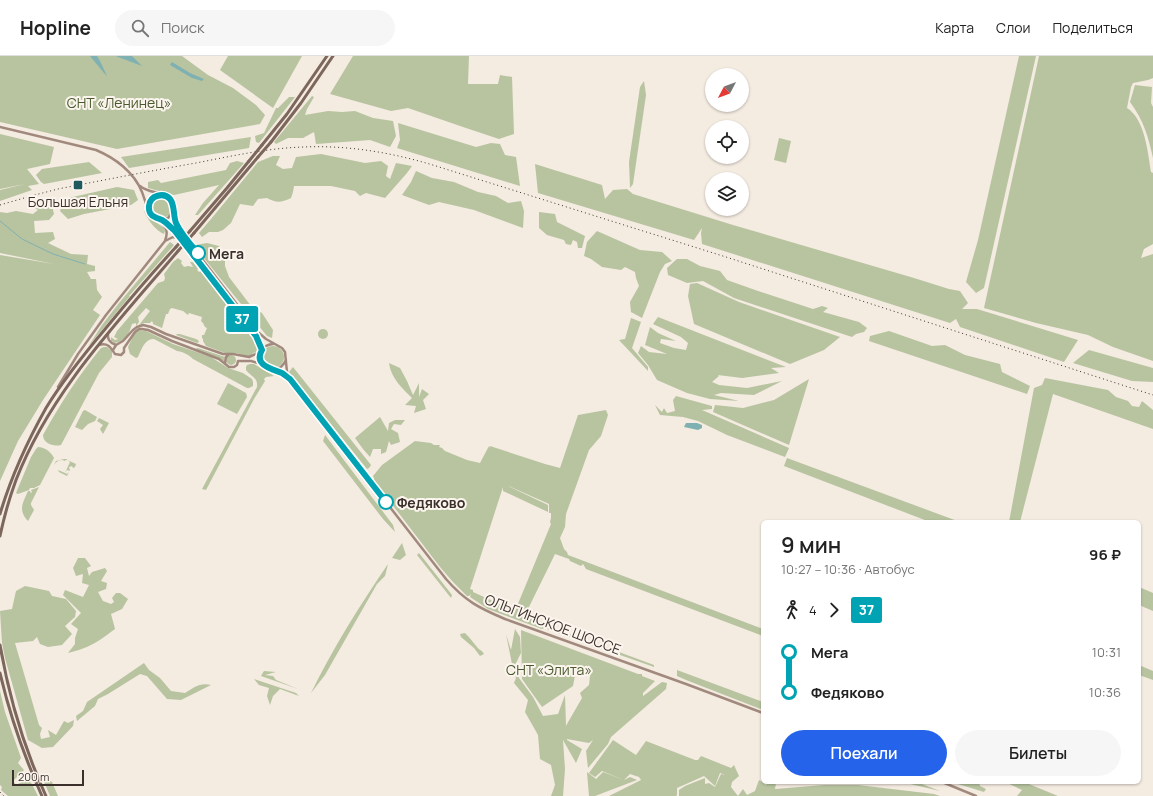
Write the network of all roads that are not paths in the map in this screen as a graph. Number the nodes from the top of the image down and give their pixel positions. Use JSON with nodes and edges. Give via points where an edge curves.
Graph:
{"nodes":[{"id":1,"x":327,"y":56,"type":"edge"},
{"id":2,"x":333,"y":56,"type":"edge"},
{"id":3,"x":0,"y":127,"type":"edge"},
{"id":4,"x":138,"y":184,"type":"junction"},
{"id":5,"x":163,"y":195,"type":"junction"},
{"id":6,"x":173,"y":209,"type":"junction"},
{"id":7,"x":149,"y":210,"type":"junction"},
{"id":8,"x":157,"y":219,"type":"junction"},
{"id":9,"x":161,"y":220,"type":"junction"},
{"id":10,"x":180,"y":238,"type":"junction"},
{"id":11,"x":165,"y":241,"type":"junction"},
{"id":12,"x":109,"y":332,"type":"junction"},
{"id":13,"x":273,"y":344,"type":"junction"},
{"id":14,"x":117,"y":345,"type":"junction"},
{"id":15,"x":97,"y":346,"type":"junction"},
{"id":16,"x":124,"y":348,"type":"junction"},
{"id":17,"x":113,"y":350,"type":"junction"},
{"id":18,"x":261,"y":351,"type":"junction"},
{"id":19,"x":229,"y":354,"type":"junction"},
{"id":20,"x":235,"y":354,"type":"junction"},
{"id":21,"x":286,"y":360,"type":"junction"},
{"id":22,"x":238,"y":361,"type":"junction"},
{"id":23,"x":226,"y":364,"type":"junction"},
{"id":24,"x":266,"y":367,"type":"junction"},
{"id":25,"x":270,"y":369,"type":"junction"},
{"id":26,"x":290,"y":379,"type":"junction"},
{"id":27,"x":50,"y":402,"type":"junction"},
{"id":28,"x":0,"y":514,"type":"edge"},
{"id":29,"x":0,"y":536,"type":"edge"},
{"id":30,"x":0,"y":645,"type":"edge"},
{"id":31,"x":0,"y":673,"type":"edge"},
{"id":32,"x":761,"y":712,"type":"edge"},
{"id":33,"x":947,"y":784,"type":"edge"},
{"id":34,"x":42,"y":796,"type":"edge"},
{"id":35,"x":46,"y":796,"type":"edge"},
{"id":36,"x":976,"y":796,"type":"edge"}],
"edges":[{"from":1,"to":27,"type":"main road","bridge":true,"via":[[287,114],[227,188],[93,343]]},
{"from":2,"to":12,"type":"main road","bridge":true,"via":[[271,142]]},
{"from":3,"to":4,"type":"main road","via":[[96,150],[123,166]]},
{"from":4,"to":5,"type":"main road","via":[[148,191]]},
{"from":4,"to":7,"type":"main road"},
{"from":5,"to":6,"type":"main road","via":[[172,201]]},
{"from":5,"to":7,"type":"main road","via":[[151,200]]},
{"from":6,"to":9,"type":"main road","via":[[168,218]]},
{"from":6,"to":13,"type":"main road","via":[[179,229],[260,333]]},
{"from":7,"to":8,"type":"main road"},
{"from":8,"to":9,"type":"main road"},
{"from":8,"to":11,"type":"main road","via":[[166,228]]},
{"from":9,"to":10,"type":"main road"},
{"from":10,"to":11,"type":"main road","via":[[174,237]]},
{"from":10,"to":18,"type":"main road","via":[[256,336]]},
{"from":11,"to":27,"type":"main road","via":[[78,354]]},
{"from":12,"to":14,"type":"main road","via":[[109,342]]},
{"from":12,"to":15,"type":"main road"},
{"from":13,"to":18,"type":"main road"},
{"from":13,"to":21,"type":"main road","via":[[282,348]]},
{"from":14,"to":16,"type":"main road"},
{"from":14,"to":17,"type":"main road"},
{"from":14,"to":19,"type":"main road","via":[[137,327],[146,325],[217,352]]},
{"from":15,"to":17,"type":"main road","via":[[104,344]]},
{"from":15,"to":29,"type":"main road","via":[[51,411],[30,449],[16,480]]},
{"from":16,"to":17,"type":"main road","via":[[124,352],[119,356]]},
{"from":16,"to":23,"type":"main road","via":[[135,332],[142,329]]},
{"from":18,"to":20,"type":"main road","via":[[249,357]]},
{"from":18,"to":24,"type":"main road","via":[[260,358]]},
{"from":19,"to":20,"type":"main road"},
{"from":19,"to":23,"type":"main road","via":[[225,359]]},
{"from":20,"to":22,"type":"main road"},
{"from":21,"to":25,"type":"main road","via":[[279,369]]},
{"from":21,"to":26,"type":"main road"},
{"from":22,"to":23,"type":"main road","via":[[237,365],[232,367]]},
{"from":22,"to":24,"type":"main road","via":[[250,361]]},
{"from":24,"to":25,"type":"main road"},
{"from":25,"to":26,"type":"main road"},
{"from":26,"to":32,"type":"main road","name":"ОЛЬГИНСКОЕ ШОССЕ","via":[[446,579],[467,600],[485,611]]},
{"from":27,"to":28,"type":"main road","via":[[29,439]]},
{"from":30,"to":35,"type":"main road","via":[[14,708]]},
{"from":31,"to":34,"type":"main road","via":[[18,740]]},
{"from":33,"to":36,"type":"main road"}]}
